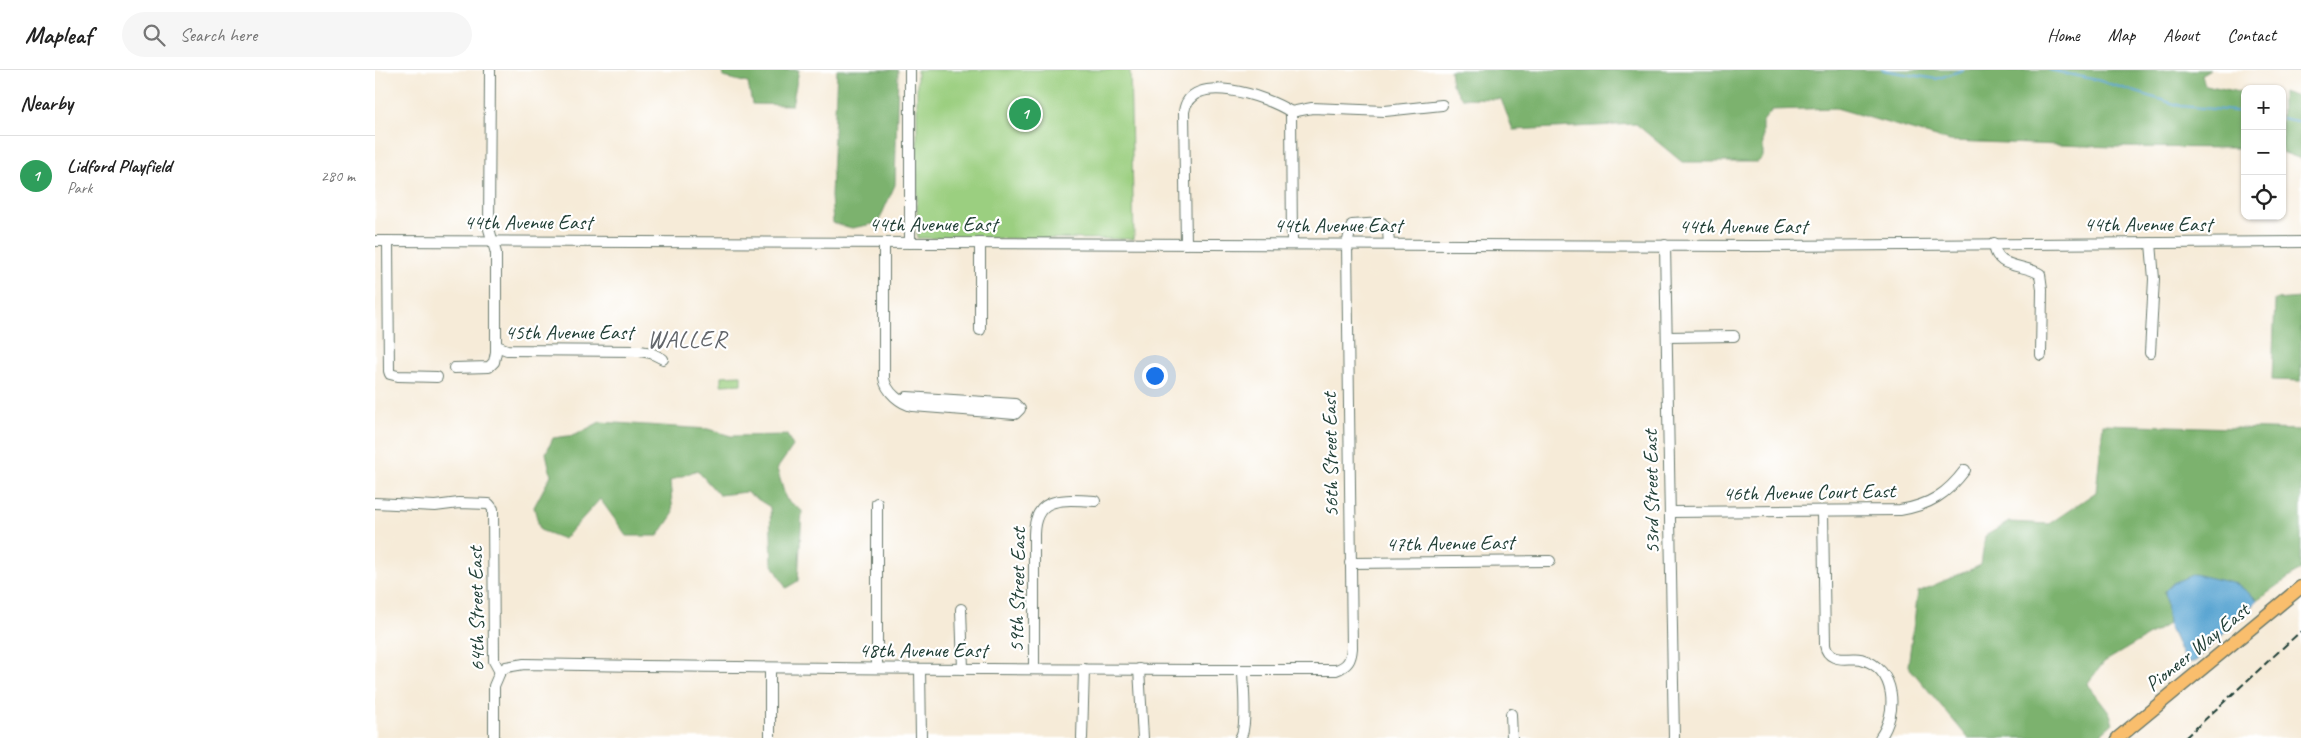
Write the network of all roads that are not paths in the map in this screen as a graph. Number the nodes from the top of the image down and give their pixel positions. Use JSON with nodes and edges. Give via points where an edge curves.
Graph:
{"nodes":[{"id":1,"x":490,"y":70,"type":"edge"},
{"id":2,"x":910,"y":70,"type":"edge"},
{"id":3,"x":1442,"y":105,"type":"dead end"},
{"id":4,"x":1291,"y":112,"type":"junction"},
{"id":5,"x":388,"y":240,"type":"junction"},
{"id":6,"x":491,"y":240,"type":"junction"},
{"id":7,"x":375,"y":241,"type":"edge"},
{"id":8,"x":884,"y":242,"type":"junction"},
{"id":9,"x":2301,"y":242,"type":"edge"},
{"id":10,"x":910,"y":243,"type":"junction"},
{"id":11,"x":980,"y":243,"type":"junction"},
{"id":12,"x":2151,"y":243,"type":"junction"},
{"id":13,"x":1186,"y":244,"type":"junction"},
{"id":14,"x":1292,"y":244,"type":"junction"},
{"id":15,"x":1347,"y":244,"type":"junction"},
{"id":16,"x":1389,"y":244,"type":"junction"},
{"id":17,"x":1994,"y":244,"type":"junction"},
{"id":18,"x":1665,"y":245,"type":"junction"},
{"id":19,"x":980,"y":330,"type":"dead end"},
{"id":20,"x":1734,"y":336,"type":"dead end"},
{"id":21,"x":1667,"y":337,"type":"junction"},
{"id":22,"x":497,"y":346,"type":"junction"},
{"id":23,"x":2150,"y":353,"type":"dead end"},
{"id":24,"x":2041,"y":355,"type":"dead end"},
{"id":25,"x":663,"y":359,"type":"dead end"},
{"id":26,"x":454,"y":368,"type":"dead end"},
{"id":27,"x":437,"y":377,"type":"dead end"},
{"id":28,"x":901,"y":400,"type":"junction"},
{"id":29,"x":1965,"y":470,"type":"dead end"},
{"id":30,"x":1095,"y":501,"type":"dead end"},
{"id":31,"x":375,"y":503,"type":"edge"},
{"id":32,"x":877,"y":503,"type":"dead end"},
{"id":33,"x":1670,"y":512,"type":"junction"},
{"id":34,"x":1823,"y":512,"type":"junction"},
{"id":35,"x":1550,"y":561,"type":"dead end"},
{"id":36,"x":1350,"y":563,"type":"junction"},
{"id":37,"x":2301,"y":587,"type":"edge"},
{"id":38,"x":961,"y":609,"type":"dead end"},
{"id":39,"x":1347,"y":664,"type":"joint"},
{"id":40,"x":771,"y":668,"type":"junction"},
{"id":41,"x":877,"y":668,"type":"junction"},
{"id":42,"x":920,"y":669,"type":"junction"},
{"id":43,"x":963,"y":669,"type":"junction"},
{"id":44,"x":1034,"y":669,"type":"junction"},
{"id":45,"x":1084,"y":669,"type":"junction"},
{"id":46,"x":1139,"y":669,"type":"junction"},
{"id":47,"x":1243,"y":670,"type":"junction"},
{"id":48,"x":500,"y":672,"type":"junction"},
{"id":49,"x":1511,"y":714,"type":"dead end"},
{"id":50,"x":494,"y":738,"type":"edge"},
{"id":51,"x":770,"y":738,"type":"edge"},
{"id":52,"x":921,"y":738,"type":"edge"},
{"id":53,"x":1083,"y":738,"type":"edge"},
{"id":54,"x":1143,"y":738,"type":"edge"},
{"id":55,"x":1240,"y":738,"type":"edge"},
{"id":56,"x":1512,"y":738,"type":"edge"},
{"id":57,"x":1674,"y":738,"type":"edge"},
{"id":58,"x":1880,"y":738,"type":"edge"},
{"id":59,"x":2118,"y":738,"type":"edge"}],
"edges":[{"from":1,"to":6,"type":"street"},
{"from":2,"to":10,"type":"street"},
{"from":3,"to":4,"type":"street","via":[[1385,111],[1312,108]]},
{"from":4,"to":13,"type":"street","via":[[1271,99],[1238,88],[1204,88],[1191,93],[1184,112]]},
{"from":4,"to":14,"type":"street"},
{"from":5,"to":6,"type":"street","name":"44th Avenue East"},
{"from":5,"to":7,"type":"street","name":"44th Avenue East"},
{"from":5,"to":27,"type":"street","via":[[389,371],[393,375]]},
{"from":6,"to":8,"type":"street","name":"44th Avenue East"},
{"from":6,"to":22,"type":"street","via":[[496,259]]},
{"from":8,"to":10,"type":"street","name":"44th Avenue East"},
{"from":8,"to":28,"type":"street","via":[[884,378],[888,390]]},
{"from":9,"to":12,"type":"street","name":"44th Avenue East"},
{"from":10,"to":11,"type":"street","name":"44th Avenue East"},
{"from":11,"to":13,"type":"street","name":"44th Avenue East"},
{"from":11,"to":19,"type":"street"},
{"from":12,"to":17,"type":"street","name":"44th Avenue East"},
{"from":12,"to":23,"type":"street","via":[[2154,279]]},
{"from":13,"to":14,"type":"street","name":"44th Avenue East"},
{"from":14,"to":15,"type":"street","name":"44th Avenue East"},
{"from":15,"to":16,"type":"street","name":"44th Avenue East"},
{"from":15,"to":16,"type":"street","via":[[1352,225],[1382,223],[1388,231]]},
{"from":15,"to":36,"type":"street","name":"56th Street East"},
{"from":16,"to":18,"type":"street","name":"44th Avenue East"},
{"from":17,"to":18,"type":"street","name":"44th Avenue East"},
{"from":17,"to":24,"type":"street","via":[[2000,260],[2040,274],[2043,288]]},
{"from":18,"to":21,"type":"street","name":"53rd Street East"},
{"from":20,"to":21,"type":"street"},
{"from":21,"to":33,"type":"street","name":"53rd Street East"},
{"from":22,"to":25,"type":"street","name":"45th Avenue East","via":[[509,350],[640,351]]},
{"from":22,"to":26,"type":"street","name":"45th Avenue East","via":[[490,367]]},
{"from":28,"to":28,"type":"street","via":[[903,404],[921,407],[1015,414],[1020,409],[1015,404],[907,397]]},
{"from":29,"to":34,"type":"street","name":"46th Avenue Court East","via":[[1948,491],[1908,509]]},
{"from":30,"to":44,"type":"street","name":"59th Street East","via":[[1057,500],[1036,517]]},
{"from":31,"to":48,"type":"street","name":"64th Street East","via":[[435,506],[481,503],[489,504],[493,509],[494,661]]},
{"from":32,"to":41,"type":"street"},
{"from":33,"to":34,"type":"street","name":"46th Avenue Court East"},
{"from":33,"to":57,"type":"street","name":"53rd Street East"},
{"from":34,"to":58,"type":"street","via":[[1825,645],[1835,658],[1866,661],[1888,682],[1892,713]]},
{"from":35,"to":36,"type":"street","name":"47th Avenue East"},
{"from":36,"to":39,"type":"street","name":"56th Street East","via":[[1352,657]]},
{"from":37,"to":59,"type":"main road","name":"Pioneer Way East"},
{"from":38,"to":43,"type":"street"},
{"from":39,"to":47,"type":"street","name":"48th Avenue East","via":[[1336,670]]},
{"from":40,"to":41,"type":"street","name":"48th Avenue East"},
{"from":40,"to":48,"type":"street","name":"48th Avenue East","via":[[524,664],[510,665]]},
{"from":40,"to":51,"type":"street"},
{"from":41,"to":42,"type":"street","name":"48th Avenue East"},
{"from":42,"to":43,"type":"street","name":"48th Avenue East"},
{"from":42,"to":52,"type":"street"},
{"from":43,"to":44,"type":"street","name":"48th Avenue East"},
{"from":44,"to":45,"type":"street","name":"48th Avenue East"},
{"from":45,"to":46,"type":"street","name":"48th Avenue East"},
{"from":45,"to":53,"type":"street"},
{"from":46,"to":47,"type":"street","name":"48th Avenue East"},
{"from":46,"to":54,"type":"street"},
{"from":47,"to":55,"type":"street","via":[[1243,734]]},
{"from":48,"to":50,"type":"street","name":"64th Street East","via":[[495,686]]},
{"from":49,"to":56,"type":"street"}]}
